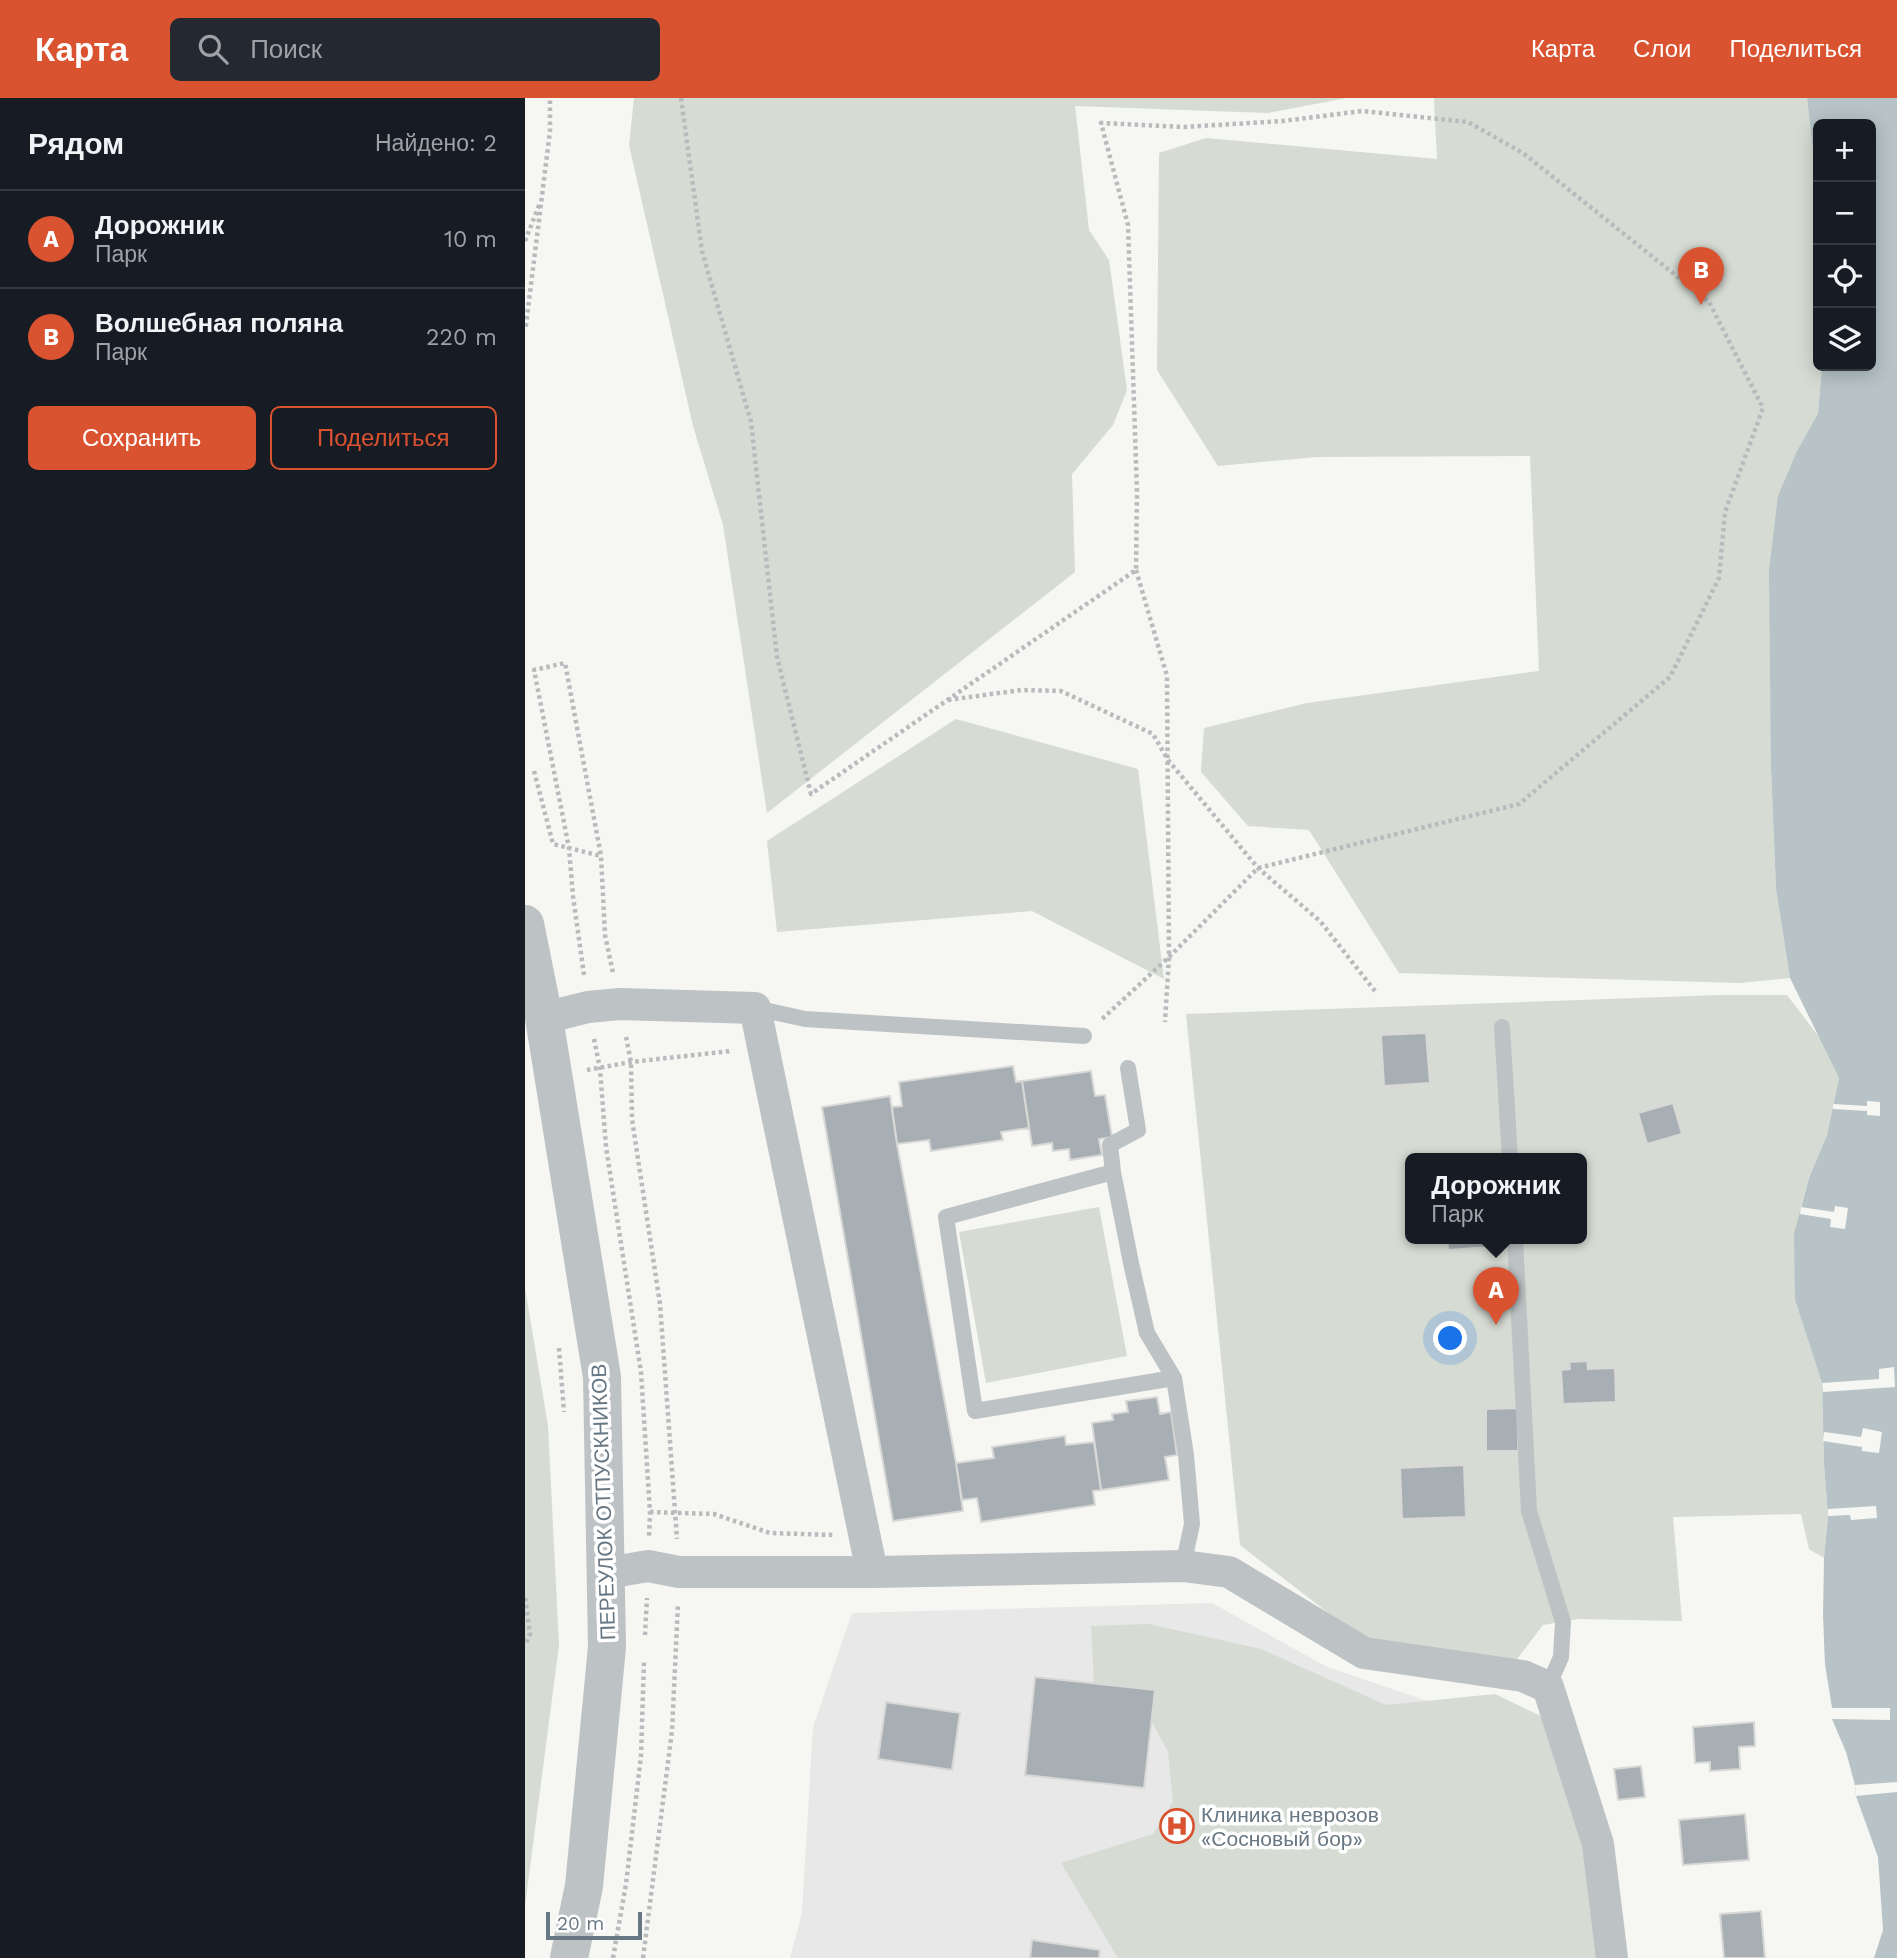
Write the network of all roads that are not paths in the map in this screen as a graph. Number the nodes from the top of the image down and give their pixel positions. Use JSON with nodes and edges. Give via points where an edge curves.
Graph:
{"nodes":[{"id":1,"x":525,"y":924,"type":"edge"},
{"id":2,"x":755,"y":1008,"type":"junction"},
{"id":3,"x":544,"y":1018,"type":"junction"},
{"id":4,"x":1502,"y":1027,"type":"dead end"},
{"id":5,"x":1084,"y":1036,"type":"road end"},
{"id":6,"x":1128,"y":1068,"type":"dead end"},
{"id":7,"x":1510,"y":1153,"type":"edge"},
{"id":8,"x":1113,"y":1172,"type":"junction"},
{"id":9,"x":1515,"y":1244,"type":"edge"},
{"id":10,"x":1174,"y":1378,"type":"junction"},
{"id":11,"x":1183,"y":1566,"type":"junction"},
{"id":12,"x":872,"y":1572,"type":"junction"},
{"id":13,"x":607,"y":1573,"type":"junction"},
{"id":14,"x":1548,"y":1687,"type":"junction"},
{"id":15,"x":569,"y":1958,"type":"edge"},
{"id":16,"x":1612,"y":1958,"type":"edge"}],
"edges":[{"from":1,"to":3,"type":"street","name":"ПЕРЕУЛОК ОТПУСКНИКОВ"},
{"from":2,"to":3,"type":"street","via":[[620,1004],[588,1006]]},
{"from":2,"to":5,"type":"lane","via":[[804,1019]]},
{"from":2,"to":12,"type":"street"},
{"from":3,"to":13,"type":"street","name":"ПЕРЕУЛОК ОТПУСКНИКОВ","via":[[602,1377]]},
{"from":4,"to":7,"type":"lane"},
{"from":6,"to":8,"type":"lane","via":[[1137,1130],[1110,1145]]},
{"from":8,"to":10,"type":"lane","via":[[1147,1333]]},
{"from":8,"to":10,"type":"lane","via":[[946,1217],[975,1411]]},
{"from":9,"to":14,"type":"lane","via":[[1529,1511],[1563,1622],[1561,1657]]},
{"from":10,"to":11,"type":"lane","via":[[1192,1524]]},
{"from":11,"to":12,"type":"street"},
{"from":11,"to":14,"type":"street","via":[[1229,1572],[1364,1653],[1523,1676]]},
{"from":12,"to":13,"type":"street","via":[[679,1572],[648,1566]]},
{"from":13,"to":15,"type":"street","name":"ПЕРЕУЛОК ОТПУСКНИКОВ","via":[[607,1647],[584,1886]]},
{"from":14,"to":16,"type":"street","via":[[1598,1844]]}]}
